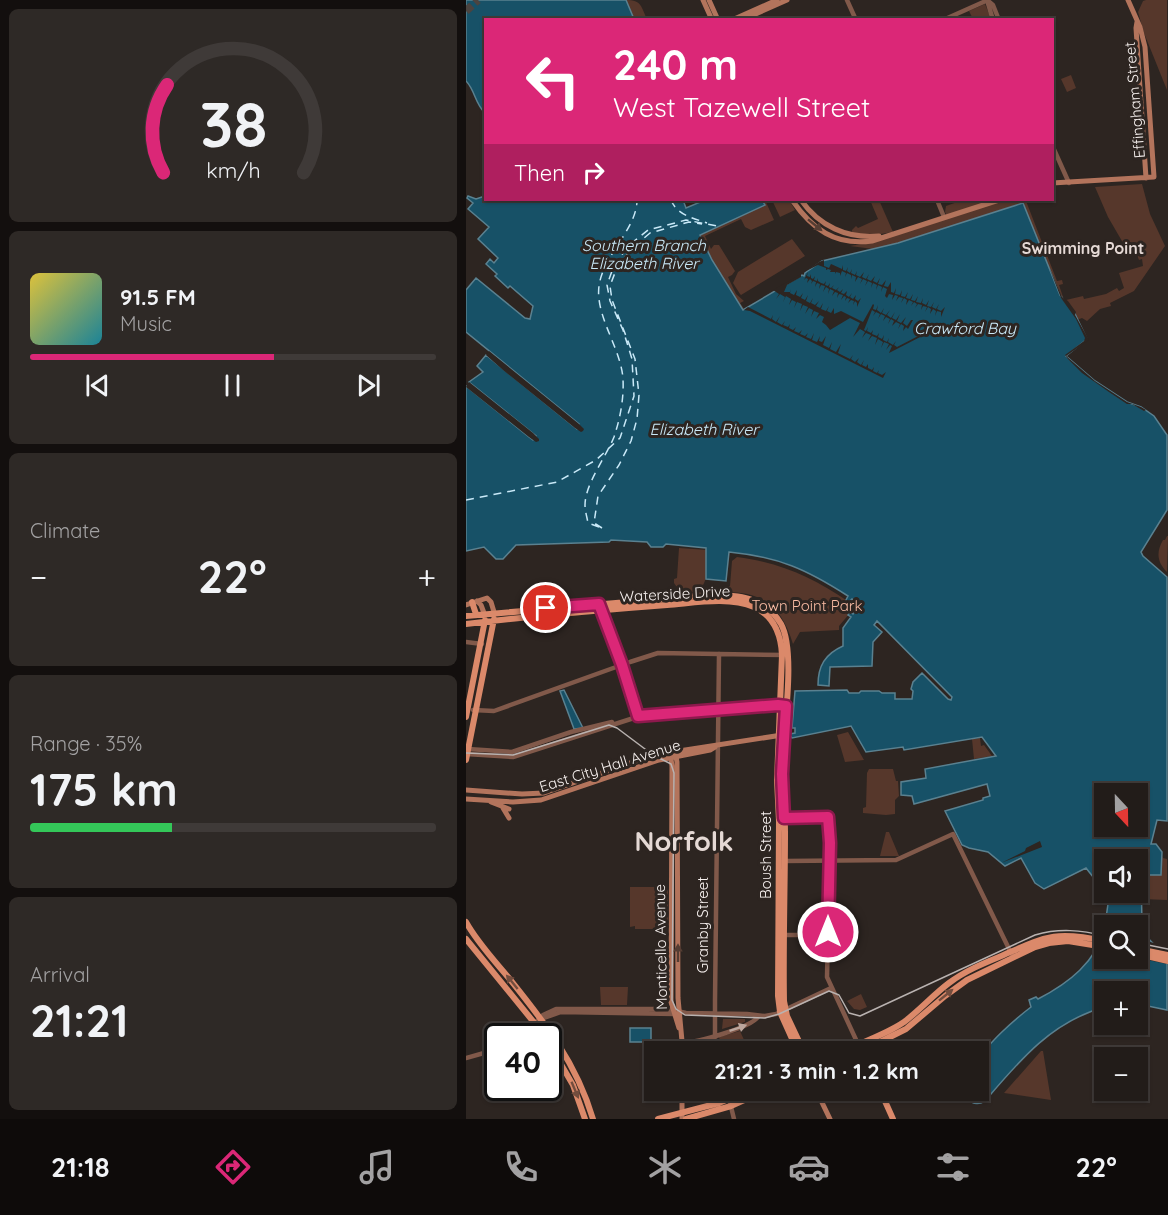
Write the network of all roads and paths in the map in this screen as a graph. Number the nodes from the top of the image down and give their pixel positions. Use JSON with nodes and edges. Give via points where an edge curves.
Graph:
{"nodes":[{"id":1,"x":703,"y":0,"type":"edge"},
{"id":2,"x":709,"y":0,"type":"edge"},
{"id":3,"x":777,"y":0,"type":"edge"},
{"id":4,"x":787,"y":0,"type":"edge"},
{"id":5,"x":847,"y":0,"type":"edge"},
{"id":6,"x":987,"y":0,"type":"edge"},
{"id":7,"x":1129,"y":0,"type":"edge"},
{"id":8,"x":711,"y":18,"type":"edge"},
{"id":9,"x":717,"y":18,"type":"edge"},
{"id":10,"x":736,"y":18,"type":"edge"},
{"id":11,"x":746,"y":18,"type":"edge"},
{"id":12,"x":855,"y":18,"type":"edge"},
{"id":13,"x":947,"y":18,"type":"edge"},
{"id":14,"x":993,"y":18,"type":"edge"},
{"id":15,"x":998,"y":18,"type":"edge"},
{"id":16,"x":1137,"y":22,"type":"junction"},
{"id":17,"x":1054,"y":149,"type":"edge"},
{"id":18,"x":1146,"y":178,"type":"junction"},
{"id":19,"x":1054,"y":183,"type":"edge"},
{"id":20,"x":1069,"y":183,"type":"junction"},
{"id":21,"x":793,"y":201,"type":"edge"},
{"id":22,"x":802,"y":201,"type":"edge"},
{"id":23,"x":937,"y":201,"type":"edge"},
{"id":24,"x":995,"y":201,"type":"edge"},
{"id":25,"x":943,"y":217,"type":"junction"},
{"id":26,"x":890,"y":235,"type":"junction"},
{"id":27,"x":672,"y":598,"type":"junction"},
{"id":28,"x":668,"y":605,"type":"junction"},
{"id":29,"x":472,"y":606,"type":"edge"},
{"id":30,"x":600,"y":607,"type":"junction"},
{"id":31,"x":494,"y":612,"type":"junction"},
{"id":32,"x":484,"y":614,"type":"junction"},
{"id":33,"x":466,"y":616,"type":"edge"},
{"id":34,"x":494,"y":621,"type":"junction"},
{"id":35,"x":486,"y":622,"type":"junction"},
{"id":36,"x":466,"y":624,"type":"edge"},
{"id":37,"x":466,"y":642,"type":"edge"},
{"id":38,"x":482,"y":644,"type":"junction"},
{"id":39,"x":719,"y":654,"type":"junction"},
{"id":40,"x":785,"y":655,"type":"junction"},
{"id":41,"x":487,"y":662,"type":"junction"},
{"id":42,"x":622,"y":665,"type":"junction"},
{"id":43,"x":484,"y":675,"type":"junction"},
{"id":44,"x":475,"y":676,"type":"junction"},
{"id":45,"x":783,"y":706,"type":"junction"},
{"id":46,"x":468,"y":709,"type":"junction"},
{"id":47,"x":717,"y":709,"type":"junction"},
{"id":48,"x":476,"y":710,"type":"junction"},
{"id":49,"x":638,"y":716,"type":"junction"},
{"id":50,"x":466,"y":717,"type":"edge"},
{"id":51,"x":781,"y":735,"type":"junction"},
{"id":52,"x":717,"y":746,"type":"junction"},
{"id":53,"x":467,"y":754,"type":"edge"},
{"id":54,"x":673,"y":754,"type":"junction"},
{"id":55,"x":466,"y":790,"type":"edge"},
{"id":56,"x":496,"y":793,"type":"junction"},
{"id":57,"x":466,"y":799,"type":"edge"},
{"id":58,"x":489,"y":801,"type":"junction"},
{"id":59,"x":781,"y":818,"type":"junction"},
{"id":60,"x":509,"y":819,"type":"dead end"},
{"id":61,"x":782,"y":861,"type":"junction"},
{"id":62,"x":830,"y":861,"type":"junction"},
{"id":63,"x":466,"y":922,"type":"edge"},
{"id":64,"x":781,"y":935,"type":"junction"},
{"id":65,"x":828,"y":935,"type":"junction"},
{"id":66,"x":466,"y":939,"type":"edge"},
{"id":67,"x":1085,"y":940,"type":"junction"},
{"id":68,"x":1094,"y":940,"type":"edge"},
{"id":69,"x":1094,"y":943,"type":"edge"},
{"id":70,"x":1148,"y":950,"type":"edge"},
{"id":71,"x":1012,"y":955,"type":"junction"},
{"id":72,"x":1168,"y":955,"type":"edge"},
{"id":73,"x":1148,"y":956,"type":"edge"},
{"id":74,"x":1168,"y":961,"type":"edge"},
{"id":75,"x":831,"y":988,"type":"junction"},
{"id":76,"x":783,"y":1011,"type":"junction"},
{"id":77,"x":676,"y":1012,"type":"junction"},
{"id":78,"x":715,"y":1013,"type":"junction"},
{"id":79,"x":758,"y":1017,"type":"junction"},
{"id":80,"x":539,"y":1022,"type":"junction"},
{"id":81,"x":715,"y":1035,"type":"junction"},
{"id":82,"x":682,"y":1041,"type":"edge"},
{"id":83,"x":690,"y":1041,"type":"edge"},
{"id":84,"x":716,"y":1041,"type":"edge"},
{"id":85,"x":794,"y":1041,"type":"edge"},
{"id":86,"x":798,"y":1041,"type":"edge"},
{"id":87,"x":856,"y":1041,"type":"edge"},
{"id":88,"x":881,"y":1041,"type":"edge"},
{"id":89,"x":484,"y":1053,"type":"edge"},
{"id":90,"x":466,"y":1058,"type":"edge"},
{"id":91,"x":562,"y":1066,"type":"edge"},
{"id":92,"x":683,"y":1101,"type":"edge"},
{"id":93,"x":733,"y":1101,"type":"edge"},
{"id":94,"x":736,"y":1101,"type":"edge"},
{"id":95,"x":821,"y":1101,"type":"edge"},
{"id":96,"x":885,"y":1101,"type":"edge"},
{"id":97,"x":730,"y":1103,"type":"junction"},
{"id":98,"x":684,"y":1117,"type":"edge"},
{"id":99,"x":585,"y":1119,"type":"edge"},
{"id":100,"x":593,"y":1119,"type":"edge"},
{"id":101,"x":658,"y":1119,"type":"edge"},
{"id":102,"x":734,"y":1119,"type":"edge"},
{"id":103,"x":830,"y":1119,"type":"edge"},
{"id":104,"x":893,"y":1119,"type":"edge"}],
"edges":[{"from":1,"to":8,"type":"main road"},
{"from":2,"to":9,"type":"main road"},
{"from":3,"to":10,"type":"main road"},
{"from":4,"to":11,"type":"main road"},
{"from":5,"to":12,"type":"street"},
{"from":6,"to":13,"type":"street"},
{"from":6,"to":14,"type":"street"},
{"from":6,"to":15,"type":"street"},
{"from":7,"to":16,"type":"main road","name":"Effingham Street"},
{"from":16,"to":18,"type":"main road","name":"Effingham Street"},
{"from":16,"to":18,"type":"main road","name":"Effingham Street","via":[[1145,47],[1154,177]]},
{"from":17,"to":20,"type":"street"},
{"from":18,"to":20,"type":"main road"},
{"from":19,"to":20,"type":"main road"},
{"from":21,"to":26,"type":"main road","one_way":true,"via":[[811,224],[837,239],[861,243]]},
{"from":22,"to":26,"type":"main road","via":[[834,229],[868,237]]},
{"from":23,"to":25,"type":"street"},
{"from":24,"to":25,"type":"main road"},
{"from":25,"to":26,"type":"main road"},
{"from":27,"to":28,"type":"main road"},
{"from":27,"to":30,"type":"main road","name":"Waterside Drive"},
{"from":27,"to":40,"type":"main road","name":"Waterside Drive","via":[[709,595],[757,601],[780,622],[786,638]]},
{"from":28,"to":30,"type":"main road","name":"Waterside Drive"},
{"from":28,"to":40,"type":"main road","name":"Waterside Drive","via":[[732,602],[754,607],[776,627]]},
{"from":29,"to":31,"type":"main road","via":[[488,599]]},
{"from":29,"to":32,"type":"main road","name":"Waterside Drive"},
{"from":29,"to":32,"type":"main road","via":[[481,605]]},
{"from":29,"to":33,"type":"main road","name":"Waterside Drive"},
{"from":30,"to":31,"type":"main road","name":"Waterside Drive"},
{"from":30,"to":34,"type":"main road","name":"Waterside Drive"},
{"from":30,"to":42,"type":"street"},
{"from":31,"to":32,"type":"main road","name":"Waterside Drive"},
{"from":31,"to":34,"type":"main road"},
{"from":32,"to":35,"type":"main road"},
{"from":34,"to":35,"type":"main road","name":"Waterside Drive"},
{"from":34,"to":41,"type":"main road"},
{"from":35,"to":36,"type":"main road","name":"Waterside Drive"},
{"from":35,"to":38,"type":"main road"},
{"from":37,"to":38,"type":"street"},
{"from":38,"to":41,"type":"main road","via":[[486,646]]},
{"from":38,"to":44,"type":"main road"},
{"from":39,"to":40,"type":"street"},
{"from":39,"to":42,"type":"street","via":[[666,652]]},
{"from":39,"to":47,"type":"street","name":"Granby Street"},
{"from":40,"to":45,"type":"main road","name":"Boush Street"},
{"from":41,"to":43,"type":"main road"},
{"from":42,"to":48,"type":"street","via":[[494,711]]},
{"from":42,"to":49,"type":"street"},
{"from":43,"to":44,"type":"main road"},
{"from":43,"to":48,"type":"main road"},
{"from":44,"to":46,"type":"main road"},
{"from":45,"to":47,"type":"street"},
{"from":45,"to":51,"type":"main road","name":"Boush Street"},
{"from":46,"to":48,"type":"street"},
{"from":46,"to":50,"type":"main road"},
{"from":47,"to":49,"type":"street"},
{"from":47,"to":52,"type":"street","name":"Granby Street"},
{"from":48,"to":53,"type":"main road"},
{"from":49,"to":53,"type":"street","via":[[513,757]]},
{"from":51,"to":52,"type":"main road","name":"East City Hall Avenue"},
{"from":51,"to":59,"type":"main road","name":"Boush Street"},
{"from":52,"to":54,"type":"main road","name":"East City Hall Avenue"},
{"from":52,"to":78,"type":"street","name":"Granby Street"},
{"from":54,"to":56,"type":"main road","name":"East City Hall Avenue","via":[[641,758],[544,793]]},
{"from":54,"to":58,"type":"main road","name":"East City Hall Avenue","via":[[546,798]]},
{"from":54,"to":77,"type":"main road","name":"Monticello Avenue","via":[[671,979]]},
{"from":55,"to":56,"type":"main road","name":"East City Hall Avenue"},
{"from":56,"to":58,"type":"main road"},
{"from":57,"to":58,"type":"main road","name":"East City Hall Avenue"},
{"from":58,"to":60,"type":"main road","via":[[506,809]]},
{"from":59,"to":61,"type":"main road","name":"Boush Street"},
{"from":59,"to":62,"type":"street","via":[[828,817]]},
{"from":61,"to":62,"type":"street"},
{"from":61,"to":64,"type":"main road","name":"Boush Street"},
{"from":62,"to":65,"type":"street"},
{"from":62,"to":71,"type":"street","via":[[896,860],[953,834]]},
{"from":80,"to":63,"type":"main road","one_way":true},
{"from":64,"to":65,"type":"street"},
{"from":64,"to":76,"type":"main road","name":"Boush Street","via":[[778,993]]},
{"from":65,"to":75,"type":"street","via":[[826,973]]},
{"from":66,"to":80,"type":"main road"},
{"from":67,"to":68,"type":"main road"},
{"from":67,"to":69,"type":"main road"},
{"from":67,"to":71,"type":"main road","via":[[1063,935],[1045,937]]},
{"from":70,"to":72,"type":"main road"},
{"from":71,"to":88,"type":"main road","via":[[958,986],[902,1032]]},
{"from":73,"to":74,"type":"main road"},
{"from":75,"to":76,"type":"street"},
{"from":75,"to":87,"type":"street"},
{"from":76,"to":79,"type":"street"},
{"from":76,"to":85,"type":"main road","name":"Boush Street"},
{"from":76,"to":86,"type":"main road","name":"Boush Street"},
{"from":77,"to":78,"type":"street"},
{"from":77,"to":80,"type":"street","via":[[561,1012]]},
{"from":77,"to":82,"type":"main road","name":"Monticello Avenue"},
{"from":78,"to":79,"type":"street"},
{"from":78,"to":81,"type":"street","name":"Granby Street"},
{"from":81,"to":79,"type":"street","one_way":true},
{"from":80,"to":100,"type":"main road","via":[[559,1043],[573,1068]]},
{"from":81,"to":83,"type":"street"},
{"from":81,"to":84,"type":"street","name":"Granby Street"},
{"from":89,"to":90,"type":"street"},
{"from":91,"to":99,"type":"main road","one_way":true},
{"from":92,"to":98,"type":"main road"},
{"from":93,"to":97,"type":"main road"},
{"from":94,"to":97,"type":"main road"},
{"from":95,"to":103,"type":"main road"},
{"from":96,"to":104,"type":"main road"},
{"from":97,"to":98,"type":"main road"},
{"from":97,"to":102,"type":"street"},
{"from":98,"to":101,"type":"main road"}]}
